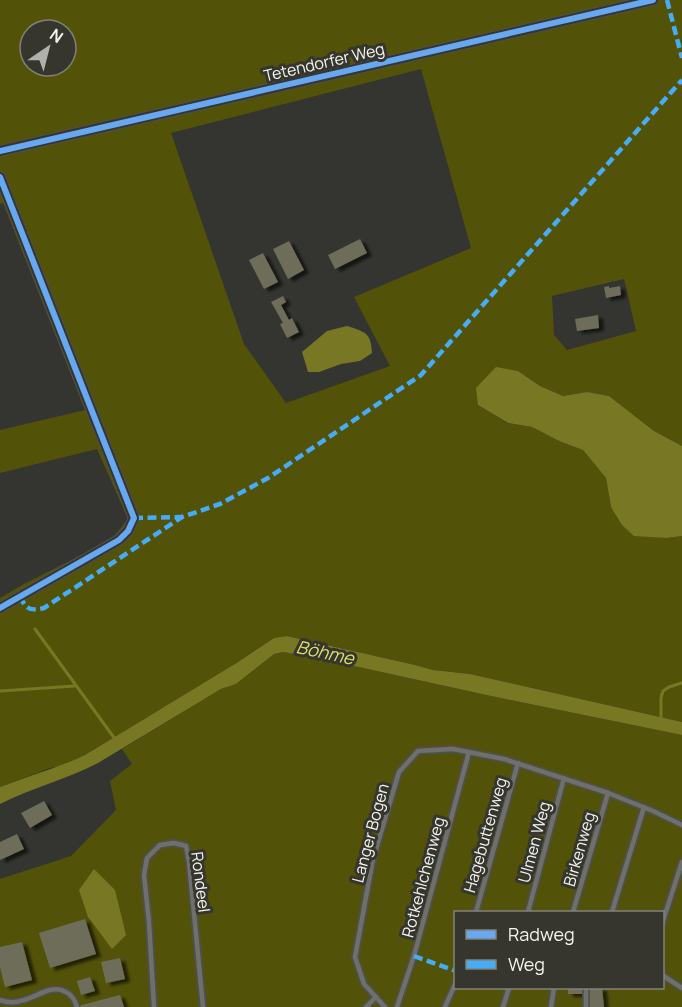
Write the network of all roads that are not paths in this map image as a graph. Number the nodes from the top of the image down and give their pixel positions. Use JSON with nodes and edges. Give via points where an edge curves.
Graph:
{"nodes":[{"id":1,"x":653,"y":0,"type":"edge"},
{"id":2,"x":0,"y":151,"type":"edge"},
{"id":3,"x":0,"y":177,"type":"edge"},
{"id":4,"x":0,"y":608,"type":"edge"},
{"id":5,"x":469,"y":752,"type":"junction"},
{"id":6,"x":518,"y":763,"type":"junction"},
{"id":7,"x":564,"y":778,"type":"junction"},
{"id":8,"x":608,"y":793,"type":"junction"},
{"id":9,"x":644,"y":807,"type":"junction"},
{"id":10,"x":682,"y":825,"type":"edge"},
{"id":11,"x":682,"y":862,"type":"edge"},
{"id":12,"x":476,"y":911,"type":"edge"},
{"id":13,"x":528,"y":911,"type":"edge"},
{"id":14,"x":573,"y":911,"type":"edge"},
{"id":15,"x":612,"y":911,"type":"edge"},
{"id":16,"x":664,"y":921,"type":"edge"},
{"id":17,"x":664,"y":976,"type":"edge"},
{"id":18,"x":454,"y":987,"type":"edge"},
{"id":19,"x":682,"y":988,"type":"edge"},
{"id":20,"x":508,"y":989,"type":"edge"},
{"id":21,"x":554,"y":989,"type":"edge"},
{"id":22,"x":586,"y":989,"type":"edge"},
{"id":23,"x":376,"y":997,"type":"junction"},
{"id":24,"x":0,"y":1000,"type":"edge"},
{"id":25,"x":77,"y":1007,"type":"edge"},
{"id":26,"x":154,"y":1007,"type":"edge"},
{"id":27,"x":203,"y":1007,"type":"edge"},
{"id":28,"x":366,"y":1007,"type":"edge"},
{"id":29,"x":385,"y":1007,"type":"edge"},
{"id":30,"x":397,"y":1007,"type":"edge"},
{"id":31,"x":445,"y":1007,"type":"edge"},
{"id":32,"x":503,"y":1007,"type":"edge"},
{"id":33,"x":551,"y":1007,"type":"edge"},
{"id":34,"x":586,"y":1007,"type":"edge"}],
"edges":[{"from":1,"to":2,"type":"street","name":"Tetendorfer Weg"},
{"from":3,"to":4,"type":"street","via":[[134,518],[119,540]]},
{"from":5,"to":6,"type":"lane","name":"Langer Bogen"},
{"from":5,"to":23,"type":"lane","name":"Langer Bogen","via":[[418,751],[399,772],[373,859],[356,957],[364,984]]},
{"from":5,"to":30,"type":"lane","name":"Rotkehlchenweg"},
{"from":6,"to":7,"type":"lane","name":"Langer Bogen"},
{"from":6,"to":12,"type":"lane","name":"Hagebuttenweg"},
{"from":7,"to":8,"type":"lane","name":"Langer Bogen"},
{"from":7,"to":13,"type":"lane","name":"Ulmen Weg"},
{"from":8,"to":9,"type":"lane","name":"Langer Bogen"},
{"from":8,"to":14,"type":"lane","name":"Birkenweg"},
{"from":9,"to":10,"type":"lane","name":"Langer Bogen"},
{"from":9,"to":15,"type":"lane"},
{"from":11,"to":16,"type":"lane"},
{"from":17,"to":19,"type":"lane"},
{"from":18,"to":31,"type":"lane"},
{"from":20,"to":32,"type":"lane"},
{"from":21,"to":33,"type":"lane"},
{"from":22,"to":34,"type":"lane"},
{"from":23,"to":28,"type":"lane"},
{"from":23,"to":29,"type":"lane","name":"Langer Bogen"},
{"from":24,"to":25,"type":"lane","via":[[8,1003],[60,989],[69,993]]},
{"from":26,"to":27,"type":"lane","name":"Rondeel","via":[[144,875],[147,858],[160,844],[174,843],[186,846],[189,861]]}]}
